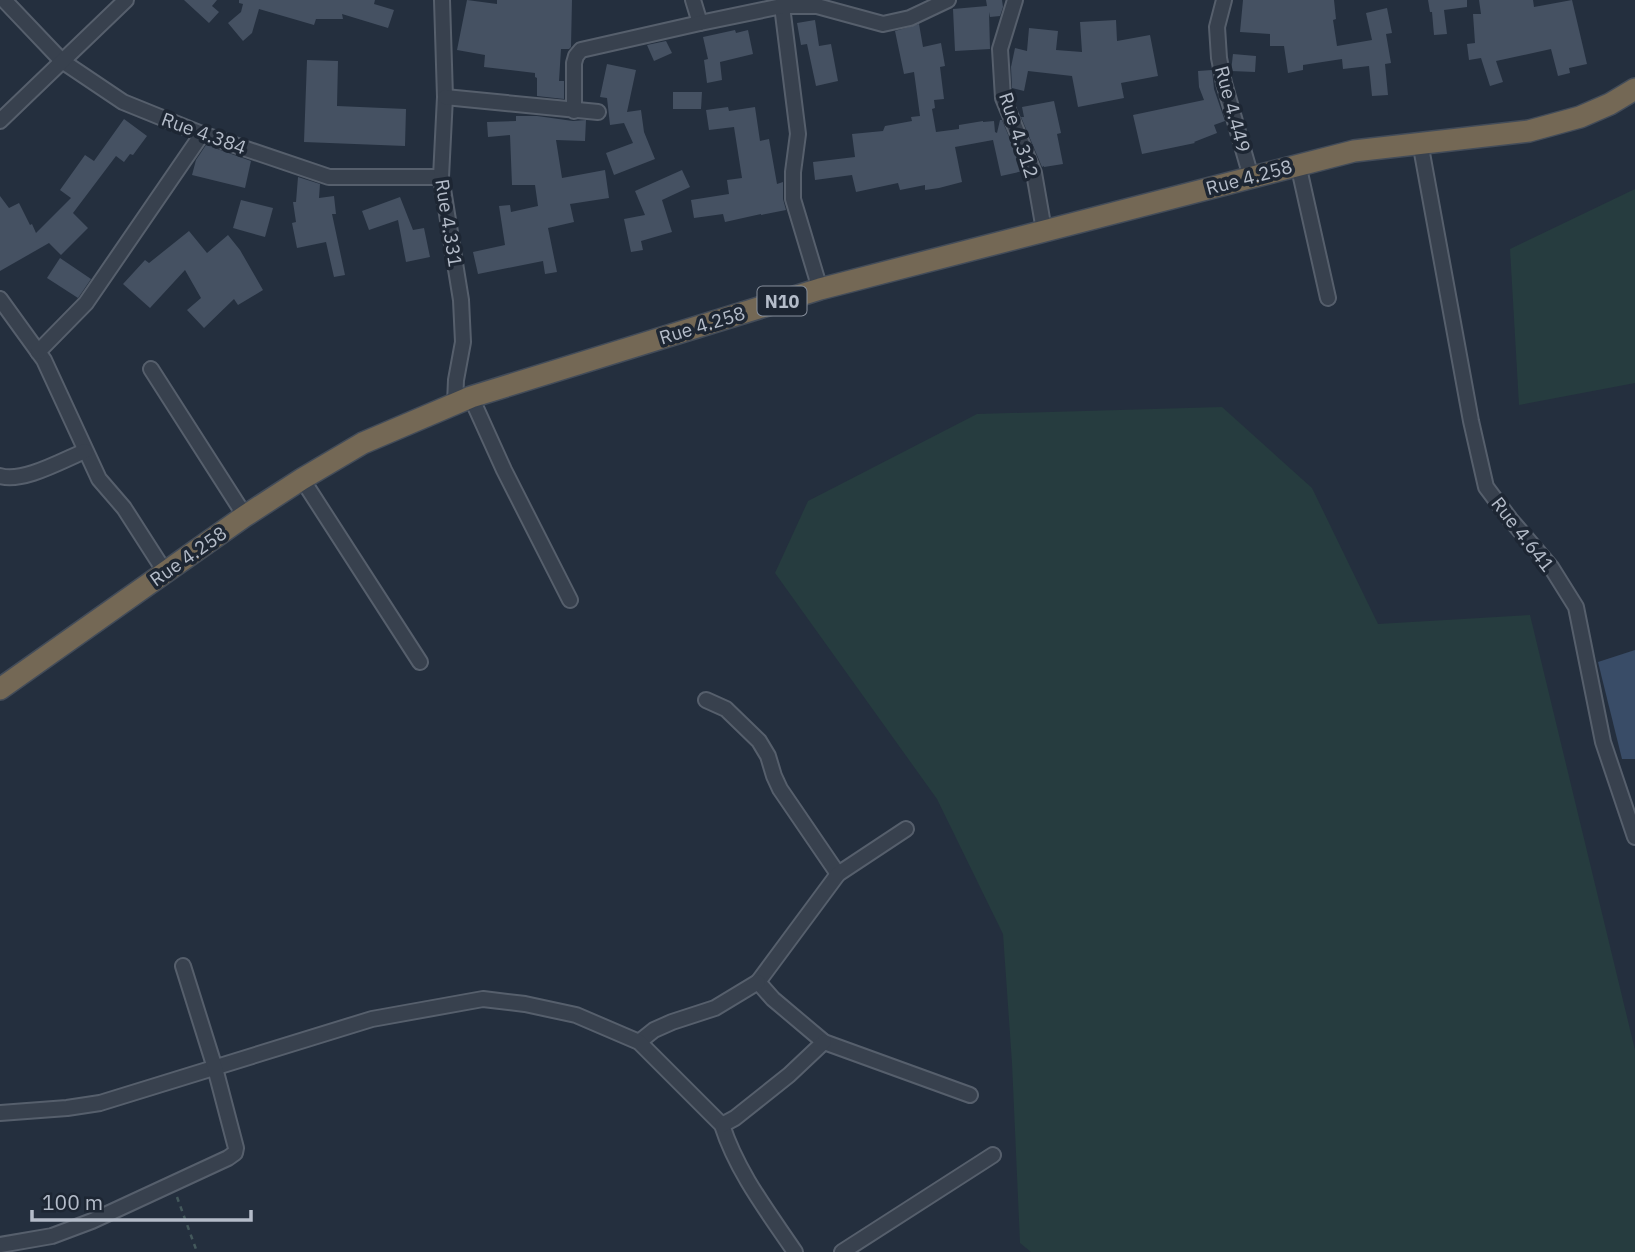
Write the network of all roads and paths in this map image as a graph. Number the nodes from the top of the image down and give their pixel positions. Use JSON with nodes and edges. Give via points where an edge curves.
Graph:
{"nodes":[{"id":1,"x":4,"y":0,"type":"edge"},
{"id":2,"x":126,"y":0,"type":"edge"},
{"id":3,"x":442,"y":0,"type":"edge"},
{"id":4,"x":693,"y":0,"type":"edge"},
{"id":5,"x":948,"y":0,"type":"edge"},
{"id":6,"x":1015,"y":0,"type":"edge"},
{"id":7,"x":1224,"y":0,"type":"edge"},
{"id":8,"x":782,"y":6,"type":"junction"},
{"id":9,"x":700,"y":23,"type":"junction"},
{"id":10,"x":61,"y":61,"type":"junction"},
{"id":11,"x":1635,"y":89,"type":"edge"},
{"id":12,"x":445,"y":97,"type":"junction"},
{"id":13,"x":574,"y":111,"type":"junction"},
{"id":14,"x":598,"y":112,"type":"dead end"},
{"id":15,"x":0,"y":121,"type":"edge"},
{"id":16,"x":202,"y":134,"type":"junction"},
{"id":17,"x":1420,"y":142,"type":"junction"},
{"id":18,"x":1298,"y":164,"type":"junction"},
{"id":19,"x":441,"y":177,"type":"junction"},
{"id":20,"x":1251,"y":177,"type":"junction"},
{"id":21,"x":1044,"y":230,"type":"junction"},
{"id":22,"x":820,"y":289,"type":"junction"},
{"id":23,"x":1328,"y":298,"type":"dead end"},
{"id":24,"x":0,"y":299,"type":"edge"},
{"id":25,"x":38,"y":352,"type":"junction"},
{"id":26,"x":151,"y":369,"type":"dead end"},
{"id":27,"x":463,"y":400,"type":"junction"},
{"id":28,"x":85,"y":451,"type":"junction"},
{"id":29,"x":0,"y":476,"type":"edge"},
{"id":30,"x":302,"y":479,"type":"junction"},
{"id":31,"x":245,"y":516,"type":"junction"},
{"id":32,"x":165,"y":572,"type":"junction"},
{"id":33,"x":570,"y":600,"type":"dead end"},
{"id":34,"x":420,"y":662,"type":"dead end"},
{"id":35,"x":0,"y":689,"type":"edge"},
{"id":36,"x":706,"y":700,"type":"dead end"},
{"id":37,"x":906,"y":829,"type":"dead end"},
{"id":38,"x":1635,"y":837,"type":"edge"},
{"id":39,"x":838,"y":874,"type":"junction"},
{"id":40,"x":183,"y":966,"type":"dead end"},
{"id":41,"x":758,"y":982,"type":"junction"},
{"id":42,"x":639,"y":1042,"type":"junction"},
{"id":43,"x":824,"y":1042,"type":"junction"},
{"id":44,"x":215,"y":1068,"type":"junction"},
{"id":45,"x":970,"y":1095,"type":"dead end"},
{"id":46,"x":0,"y":1113,"type":"edge"},
{"id":47,"x":722,"y":1125,"type":"junction"},
{"id":48,"x":993,"y":1155,"type":"dead end"},
{"id":49,"x":172,"y":1184,"type":"junction"},
{"id":50,"x":0,"y":1245,"type":"edge"},
{"id":51,"x":197,"y":1252,"type":"edge"},
{"id":52,"x":795,"y":1252,"type":"edge"},
{"id":53,"x":842,"y":1252,"type":"edge"}],
"edges":[{"from":1,"to":10,"type":"street","name":"Rue 4.384"},
{"from":2,"to":10,"type":"street"},
{"from":3,"to":12,"type":"street","name":"Rue 4.331"},
{"from":4,"to":9,"type":"street"},
{"from":5,"to":8,"type":"street","via":[[911,18],[883,24],[817,6]]},
{"from":6,"to":21,"type":"street","name":"Rue 4.312","via":[[1000,49],[1003,99],[1034,173]]},
{"from":7,"to":20,"type":"street","name":"Rue 4.449","via":[[1217,27],[1219,58]]},
{"from":8,"to":9,"type":"street"},
{"from":8,"to":22,"type":"street","via":[[798,134],[793,199]]},
{"from":9,"to":13,"type":"street","via":[[580,50],[574,63]]},
{"from":10,"to":15,"type":"street"},
{"from":10,"to":16,"type":"street","name":"Rue 4.384","via":[[123,102]]},
{"from":11,"to":17,"type":"highway","name":"Rue 4.258","number":"N10","via":[[1580,117],[1530,131]]},
{"from":12,"to":13,"type":"street"},
{"from":12,"to":19,"type":"street","name":"Rue 4.331"},
{"from":13,"to":14,"type":"street"},
{"from":16,"to":19,"type":"street","name":"Rue 4.384","via":[[330,177]]},
{"from":16,"to":25,"type":"street","via":[[86,303]]},
{"from":17,"to":18,"type":"highway","name":"Rue 4.258","number":"N10"},
{"from":17,"to":38,"type":"street","name":"Rue 4.641","via":[[1486,486],[1551,567],[1576,607],[1603,742]]},
{"from":18,"to":20,"type":"highway","name":"Rue 4.258","number":"N10"},
{"from":18,"to":23,"type":"street"},
{"from":19,"to":27,"type":"street","name":"Rue 4.331","via":[[461,300],[463,342],[456,380]]},
{"from":20,"to":21,"type":"highway","name":"Rue 4.258","number":"N10"},
{"from":21,"to":22,"type":"highway","name":"Rue 4.258","number":"N10"},
{"from":22,"to":27,"type":"highway","name":"Rue 4.258","number":"N10"},
{"from":24,"to":25,"type":"street"},
{"from":25,"to":28,"type":"street"},
{"from":26,"to":31,"type":"street"},
{"from":27,"to":30,"type":"highway","name":"Rue 4.258","number":"N10","via":[[363,443]]},
{"from":27,"to":33,"type":"street"},
{"from":28,"to":29,"type":"street","via":[[31,474]]},
{"from":28,"to":32,"type":"street","via":[[99,479],[124,508]]},
{"from":30,"to":31,"type":"highway","name":"Rue 4.258","number":"N10"},
{"from":30,"to":34,"type":"street"},
{"from":31,"to":32,"type":"highway","name":"Rue 4.258","number":"N10"},
{"from":32,"to":35,"type":"highway","name":"Rue 4.258","number":"N10"},
{"from":36,"to":39,"type":"street","via":[[726,709],[760,741],[780,789]]},
{"from":37,"to":39,"type":"street"},
{"from":39,"to":41,"type":"street"},
{"from":40,"to":44,"type":"street"},
{"from":41,"to":42,"type":"street","via":[[715,1008],[654,1030]]},
{"from":41,"to":43,"type":"street"},
{"from":42,"to":44,"type":"street","via":[[576,1014],[483,999],[372,1019]]},
{"from":42,"to":47,"type":"street"},
{"from":43,"to":45,"type":"street"},
{"from":43,"to":47,"type":"street","via":[[789,1075]]},
{"from":44,"to":46,"type":"street","via":[[100,1103]]},
{"from":44,"to":49,"type":"street","via":[[235,1153]]},
{"from":47,"to":52,"type":"street","via":[[753,1191]]},
{"from":48,"to":53,"type":"street"},
{"from":49,"to":50,"type":"street","via":[[52,1236]]},
{"from":49,"to":51,"type":"path"}]}
